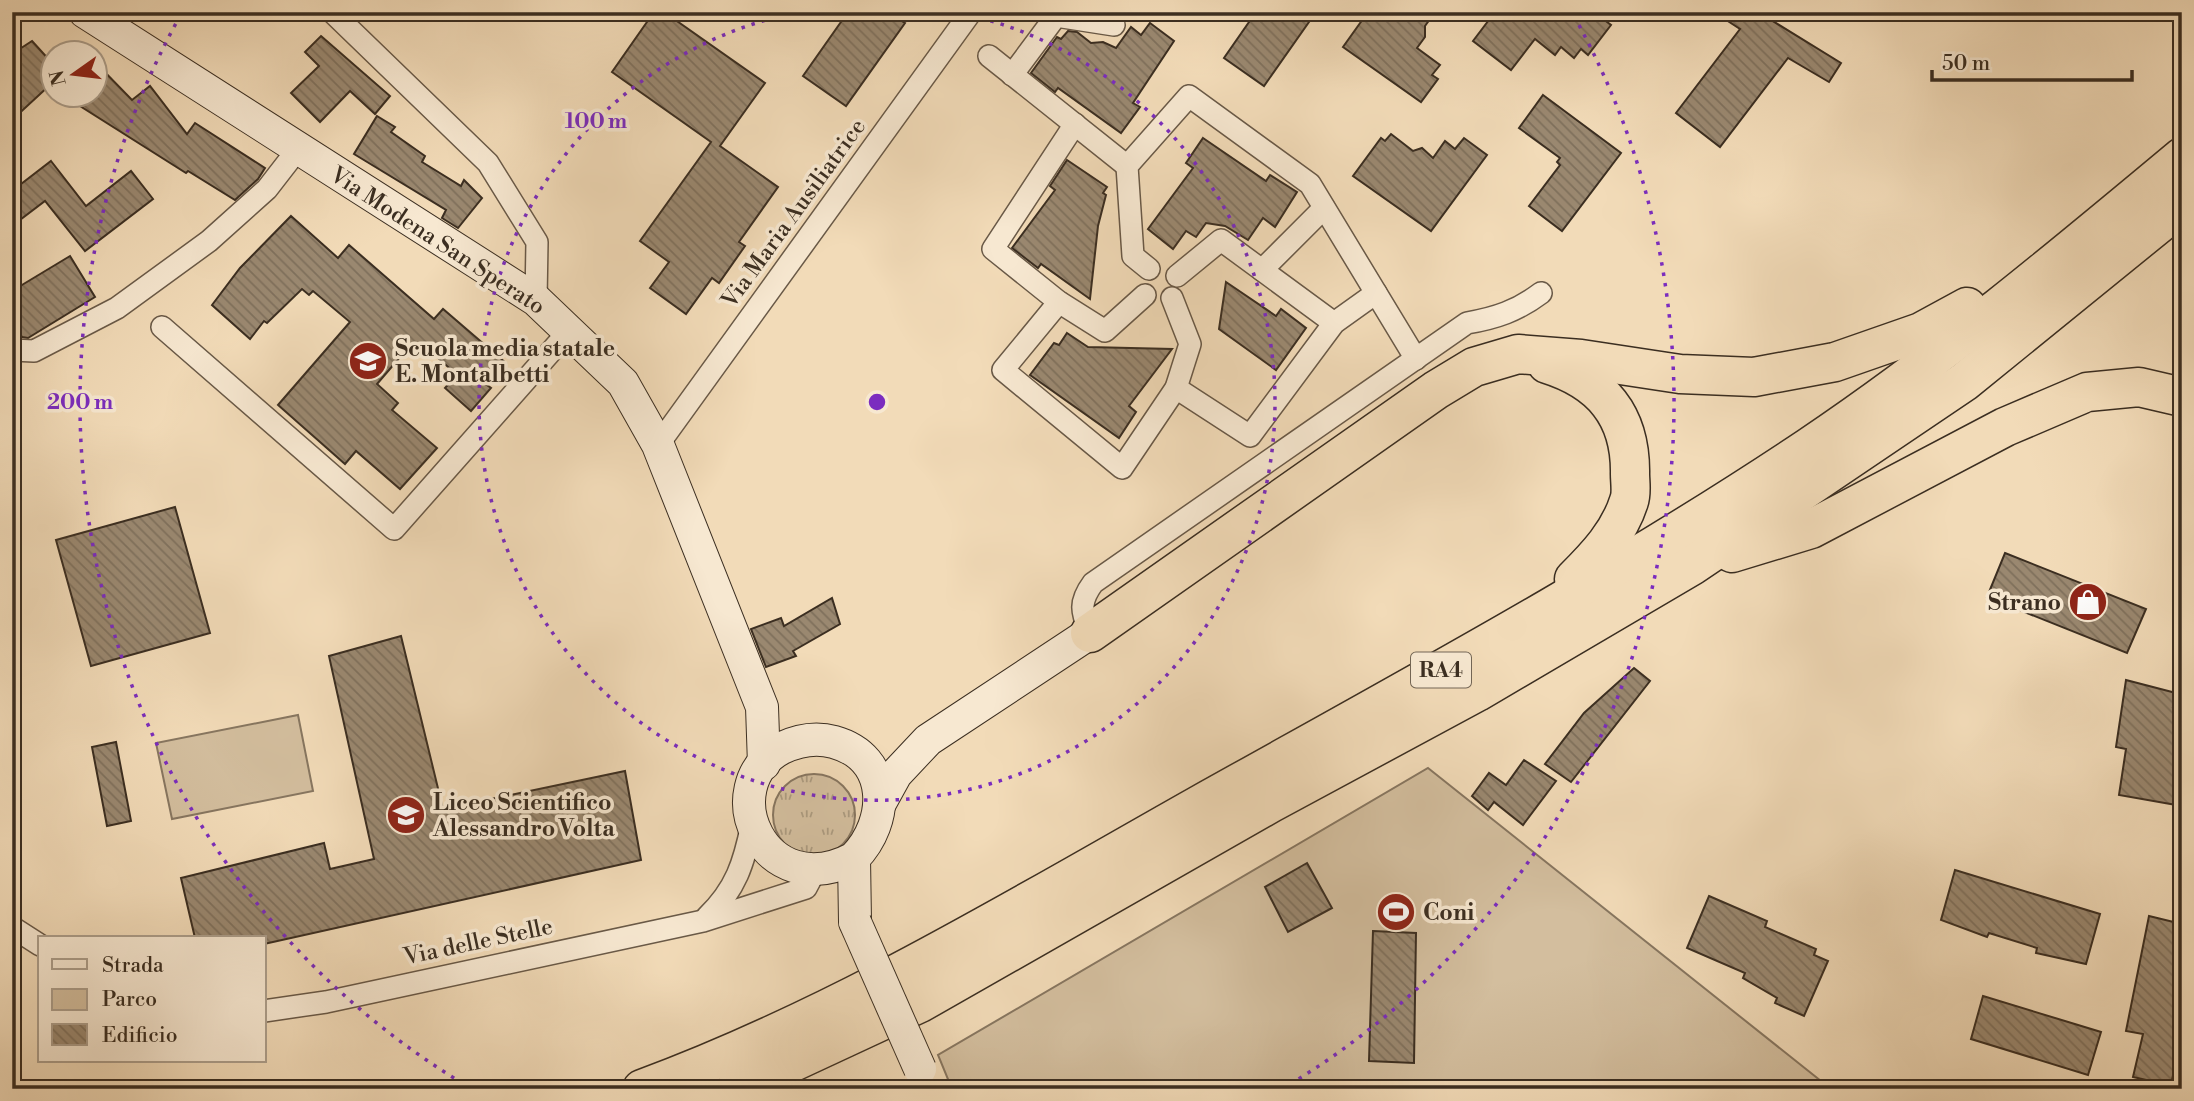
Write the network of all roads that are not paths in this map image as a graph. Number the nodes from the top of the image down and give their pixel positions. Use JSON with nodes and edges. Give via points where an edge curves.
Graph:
{"nodes":[{"id":1,"x":85,"y":12,"type":"edge"},
{"id":2,"x":331,"y":12,"type":"edge"},
{"id":3,"x":971,"y":12,"type":"edge"},
{"id":4,"x":1114,"y":25,"type":"dead end"},
{"id":5,"x":989,"y":56,"type":"dead end"},
{"id":6,"x":1012,"y":75,"type":"junction"},
{"id":7,"x":1075,"y":124,"type":"junction"},
{"id":8,"x":298,"y":149,"type":"junction"},
{"id":9,"x":2182,"y":157,"type":"edge"},
{"id":10,"x":1127,"y":166,"type":"junction"},
{"id":11,"x":2182,"y":205,"type":"edge"},
{"id":12,"x":1324,"y":208,"type":"junction"},
{"id":13,"x":1149,"y":269,"type":"junction"},
{"id":14,"x":1262,"y":270,"type":"junction"},
{"id":15,"x":1177,"y":276,"type":"junction"},
{"id":16,"x":1376,"y":293,"type":"junction"},
{"id":17,"x":1541,"y":293,"type":"dead end"},
{"id":18,"x":1145,"y":295,"type":"junction"},
{"id":19,"x":1172,"y":298,"type":"junction"},
{"id":20,"x":536,"y":300,"type":"junction"},
{"id":21,"x":2010,"y":300,"type":"junction"},
{"id":22,"x":1059,"y":302,"type":"junction"},
{"id":23,"x":1334,"y":323,"type":"junction"},
{"id":24,"x":162,"y":327,"type":"dead end"},
{"id":25,"x":570,"y":330,"type":"junction"},
{"id":26,"x":12,"y":350,"type":"edge"},
{"id":27,"x":1518,"y":354,"type":"junction"},
{"id":28,"x":1416,"y":359,"type":"junction"},
{"id":29,"x":1176,"y":388,"type":"junction"},
{"id":30,"x":2182,"y":397,"type":"edge"},
{"id":31,"x":658,"y":445,"type":"junction"},
{"id":32,"x":1693,"y":565,"type":"junction"},
{"id":33,"x":1537,"y":615,"type":"junction"},
{"id":34,"x":1090,"y":633,"type":"junction"},
{"id":35,"x":762,"y":707,"type":"junction"},
{"id":36,"x":809,"y":739,"type":"junction"},
{"id":37,"x":928,"y":740,"type":"junction"},
{"id":38,"x":854,"y":752,"type":"junction"},
{"id":39,"x":764,"y":764,"type":"junction"},
{"id":40,"x":880,"y":803,"type":"junction"},
{"id":41,"x":752,"y":824,"type":"junction"},
{"id":42,"x":855,"y":858,"type":"junction"},
{"id":43,"x":815,"y":871,"type":"junction"},
{"id":44,"x":704,"y":921,"type":"junction"},
{"id":45,"x":855,"y":922,"type":"junction"},
{"id":46,"x":12,"y":927,"type":"edge"},
{"id":47,"x":38,"y":944,"type":"edge"},
{"id":48,"x":266,"y":1011,"type":"edge"},
{"id":49,"x":923,"y":1079,"type":"edge"},
{"id":50,"x":642,"y":1089,"type":"edge"},
{"id":51,"x":735,"y":1089,"type":"edge"}],
"edges":[{"from":1,"to":8,"type":"street","name":"Via Modena San Sperato"},
{"from":2,"to":20,"type":"street","via":[[488,163],[537,242]]},
{"from":3,"to":31,"type":"street","name":"Via Maria Ausiliatrice"},
{"from":4,"to":6,"type":"street","via":[[1056,16]]},
{"from":5,"to":6,"type":"street"},
{"from":6,"to":7,"type":"street"},
{"from":7,"to":10,"type":"street"},
{"from":7,"to":22,"type":"street","via":[[993,249]]},
{"from":8,"to":20,"type":"street","name":"Via Modena San Sperato"},
{"from":8,"to":26,"type":"street","via":[[267,189],[209,241],[117,308],[34,351]]},
{"from":9,"to":21,"type":"highway","number":"RA4"},
{"from":10,"to":12,"type":"street","via":[[1189,96],[1310,184]]},
{"from":10,"to":13,"type":"street","via":[[1133,256]]},
{"from":11,"to":32,"type":"highway","number":"RA4","via":[[1965,382]]},
{"from":12,"to":14,"type":"street"},
{"from":12,"to":16,"type":"street"},
{"from":13,"to":15,"type":"street","via":[[1167,267]]},
{"from":13,"to":18,"type":"street","via":[[1142,282]]},
{"from":14,"to":15,"type":"street","via":[[1222,240]]},
{"from":14,"to":23,"type":"street"},
{"from":15,"to":19,"type":"street","via":[[1178,288]]},
{"from":16,"to":23,"type":"street"},
{"from":16,"to":28,"type":"street"},
{"from":17,"to":28,"type":"street","via":[[1502,316],[1467,323]]},
{"from":18,"to":19,"type":"street","via":[[1161,302]]},
{"from":18,"to":22,"type":"street","via":[[1105,331]]},
{"from":19,"to":29,"type":"street","via":[[1190,344]]},
{"from":20,"to":25,"type":"street","name":"Via Modena San Sperato"},
{"from":21,"to":27,"type":"highway","via":[[1973,303],[1922,332],[1835,362],[1754,377],[1680,374]]},
{"from":21,"to":33,"type":"highway","number":"RA4","via":[[1814,443],[1684,529]]},
{"from":22,"to":29,"type":"street","via":[[1003,370],[1122,468]]},
{"from":23,"to":29,"type":"street","via":[[1250,436]]},
{"from":24,"to":25,"type":"street","via":[[394,529]]},
{"from":25,"to":31,"type":"street","name":"Via Modena San Sperato","via":[[623,383]]},
{"from":27,"to":33,"type":"highway","via":[[1573,372],[1601,394],[1620,415],[1630,458],[1630,499],[1606,548]]},
{"from":27,"to":34,"type":"highway","via":[[1474,367],[1436,390]]},
{"from":28,"to":34,"type":"street","via":[[1093,583],[1083,596],[1081,610]]},
{"from":30,"to":32,"type":"highway","via":[[2139,387],[2087,392],[2004,427],[1811,529]]},
{"from":31,"to":35,"type":"street","name":"Via Modena San Sperato"},
{"from":32,"to":51,"type":"highway","number":"RA4","via":[[1477,692],[1271,803],[920,1003]]},
{"from":33,"to":50,"type":"highway","number":"RA4","via":[[916,964],[698,1068]]},
{"from":34,"to":37,"type":"street"},
{"from":35,"to":36,"type":"street"},
{"from":35,"to":39,"type":"street"},
{"from":36,"to":38,"type":"street","via":[[840,744]]},
{"from":36,"to":39,"type":"street","via":[[792,743]]},
{"from":37,"to":38,"type":"street","via":[[888,752]]},
{"from":37,"to":40,"type":"street","via":[[896,774]]},
{"from":38,"to":40,"type":"street","via":[[877,783]]},
{"from":39,"to":41,"type":"street","via":[[751,792]]},
{"from":40,"to":42,"type":"street","via":[[873,833]]},
{"from":41,"to":43,"type":"street","via":[[761,843],[776,858],[794,868]]},
{"from":41,"to":44,"type":"street","via":[[729,895]]},
{"from":42,"to":43,"type":"street","via":[[836,868]]},
{"from":42,"to":45,"type":"street"},
{"from":43,"to":44,"type":"street","name":"Via delle Stelle","via":[[806,888]]},
{"from":43,"to":45,"type":"street"},
{"from":44,"to":48,"type":"street","name":"Via delle Stelle","via":[[326,1002]]},
{"from":45,"to":49,"type":"street","bridge":true},
{"from":46,"to":47,"type":"street"}]}
